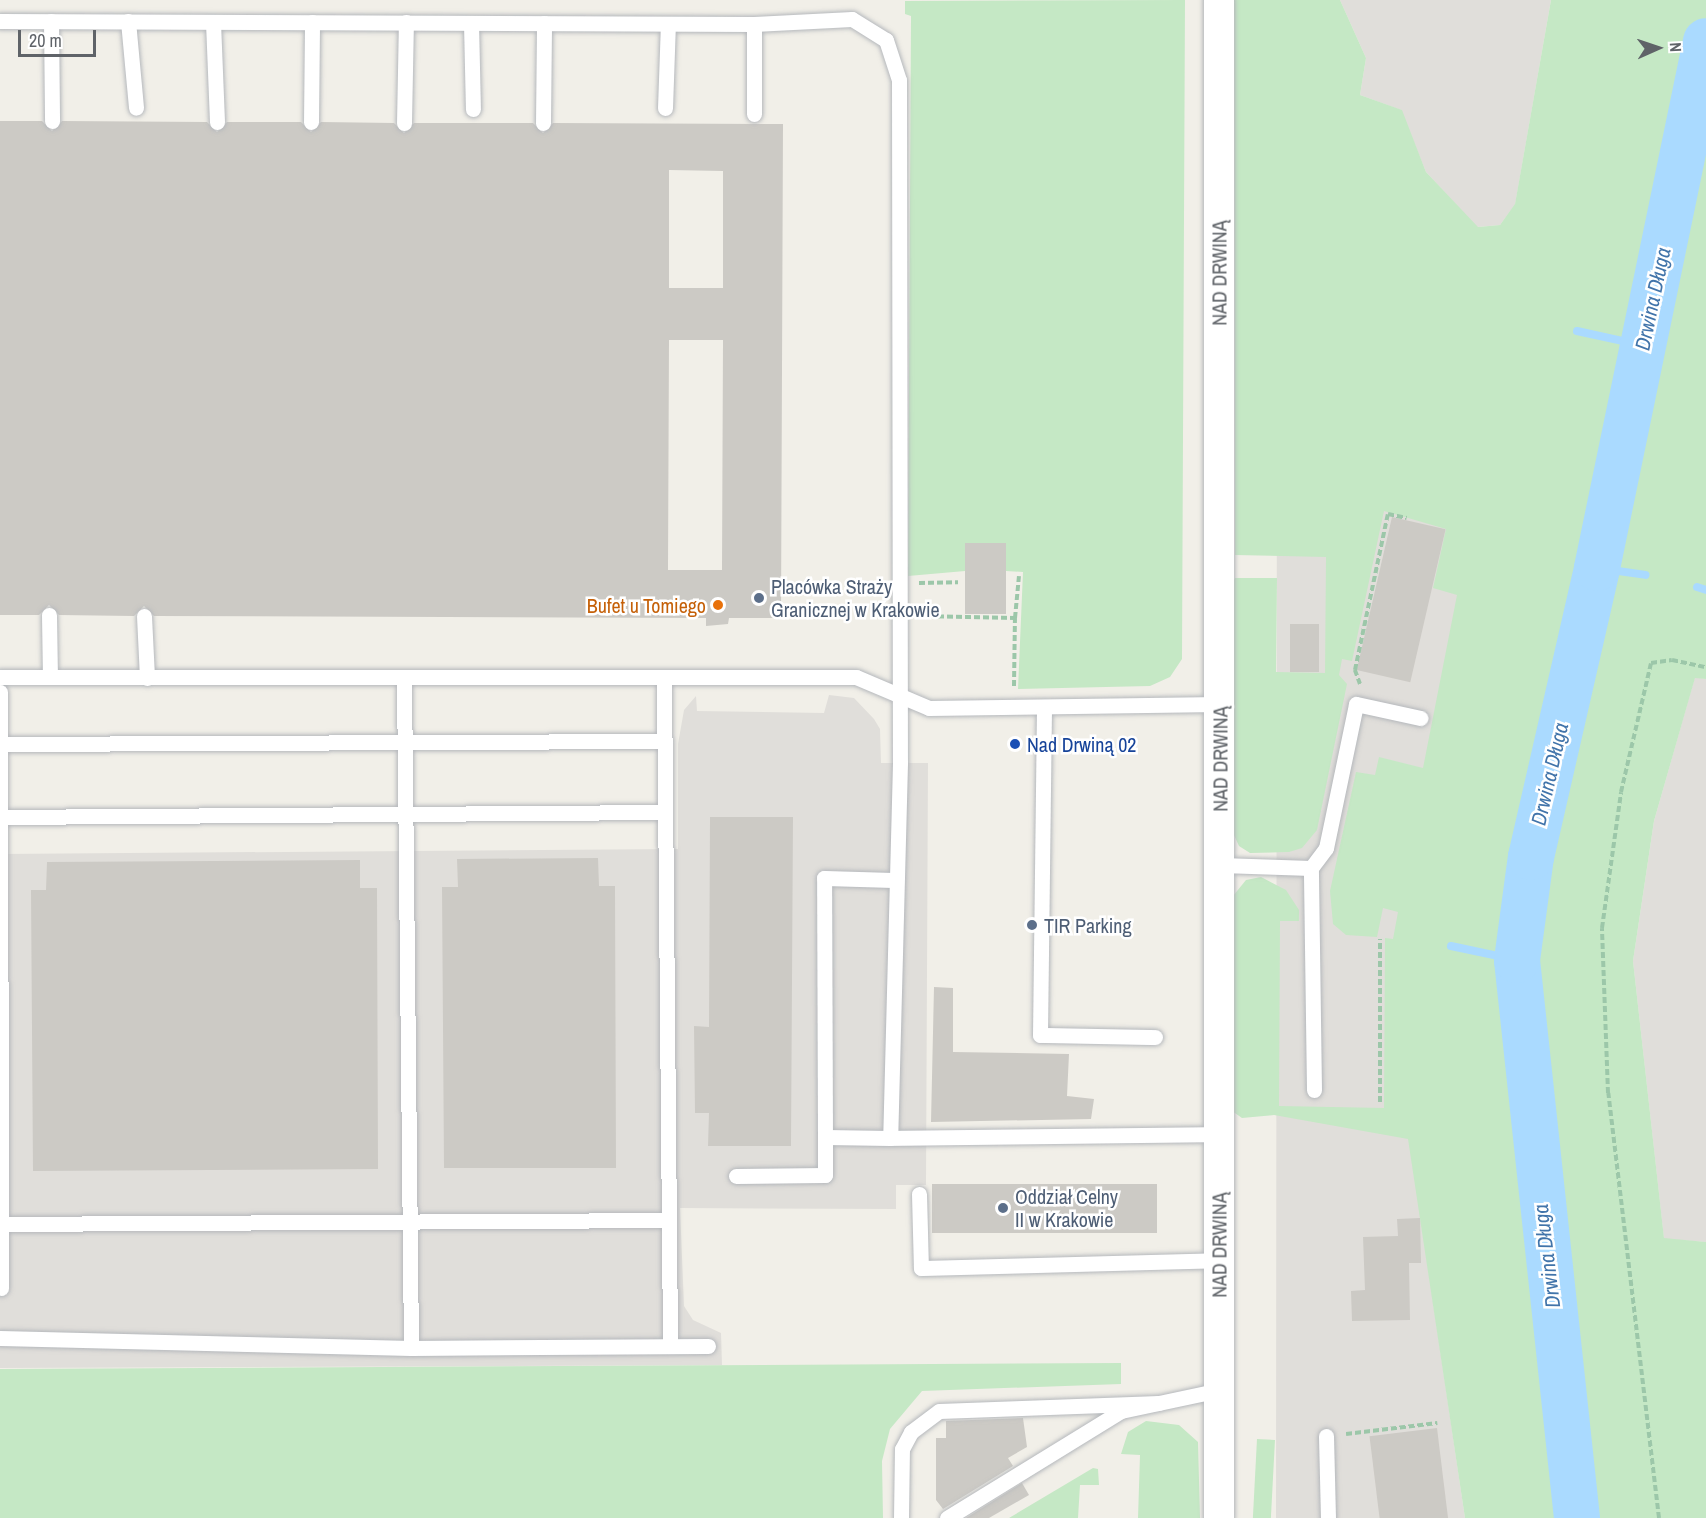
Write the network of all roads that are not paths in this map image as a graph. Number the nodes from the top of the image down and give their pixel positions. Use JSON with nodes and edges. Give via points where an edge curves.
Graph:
{"nodes":[{"id":1,"x":1219,"y":0,"type":"edge"},
{"id":2,"x":0,"y":21,"type":"edge"},
{"id":3,"x":51,"y":21,"type":"junction"},
{"id":4,"x":128,"y":21,"type":"junction"},
{"id":5,"x":213,"y":22,"type":"junction"},
{"id":6,"x":312,"y":22,"type":"junction"},
{"id":7,"x":406,"y":22,"type":"junction"},
{"id":8,"x":471,"y":23,"type":"junction"},
{"id":9,"x":544,"y":23,"type":"junction"},
{"id":10,"x":668,"y":24,"type":"junction"},
{"id":11,"x":754,"y":24,"type":"junction"},
{"id":12,"x":136,"y":108,"type":"dead end"},
{"id":13,"x":665,"y":108,"type":"dead end"},
{"id":14,"x":473,"y":109,"type":"dead end"},
{"id":15,"x":754,"y":114,"type":"dead end"},
{"id":16,"x":52,"y":121,"type":"dead end"},
{"id":17,"x":217,"y":122,"type":"dead end"},
{"id":18,"x":311,"y":122,"type":"dead end"},
{"id":19,"x":405,"y":123,"type":"dead end"},
{"id":20,"x":543,"y":123,"type":"dead end"},
{"id":21,"x":49,"y":615,"type":"dead end"},
{"id":22,"x":144,"y":616,"type":"dead end"},
{"id":23,"x":0,"y":677,"type":"edge"},
{"id":24,"x":50,"y":677,"type":"junction"},
{"id":25,"x":147,"y":678,"type":"junction"},
{"id":26,"x":404,"y":680,"type":"junction"},
{"id":27,"x":664,"y":681,"type":"junction"},
{"id":28,"x":0,"y":692,"type":"edge"},
{"id":29,"x":899,"y":696,"type":"junction"},
{"id":30,"x":1220,"y":704,"type":"junction"},
{"id":31,"x":1044,"y":708,"type":"junction"},
{"id":32,"x":1420,"y":718,"type":"dead end"},
{"id":33,"x":664,"y":741,"type":"junction"},
{"id":34,"x":405,"y":742,"type":"junction"},
{"id":35,"x":0,"y":744,"type":"edge"},
{"id":36,"x":665,"y":812,"type":"junction"},
{"id":37,"x":405,"y":814,"type":"junction"},
{"id":38,"x":0,"y":817,"type":"edge"},
{"id":39,"x":1221,"y":865,"type":"junction"},
{"id":40,"x":1311,"y":868,"type":"junction"},
{"id":41,"x":894,"y":880,"type":"junction"},
{"id":42,"x":1155,"y":1037,"type":"dead end"},
{"id":43,"x":1314,"y":1090,"type":"dead end"},
{"id":44,"x":1220,"y":1134,"type":"junction"},
{"id":45,"x":825,"y":1137,"type":"junction"},
{"id":46,"x":890,"y":1138,"type":"junction"},
{"id":47,"x":736,"y":1176,"type":"dead end"},
{"id":48,"x":919,"y":1194,"type":"dead end"},
{"id":49,"x":669,"y":1220,"type":"junction"},
{"id":50,"x":410,"y":1223,"type":"junction"},
{"id":51,"x":1,"y":1224,"type":"edge"},
{"id":52,"x":1218,"y":1260,"type":"junction"},
{"id":53,"x":1,"y":1288,"type":"edge"},
{"id":54,"x":0,"y":1338,"type":"edge"},
{"id":55,"x":670,"y":1346,"type":"junction"},
{"id":56,"x":708,"y":1346,"type":"dead end"},
{"id":57,"x":411,"y":1348,"type":"junction"},
{"id":58,"x":1220,"y":1390,"type":"junction"},
{"id":59,"x":1159,"y":1402,"type":"junction"},
{"id":60,"x":1326,"y":1436,"type":"dead end"},
{"id":61,"x":900,"y":1518,"type":"edge"},
{"id":62,"x":947,"y":1518,"type":"edge"},
{"id":63,"x":1219,"y":1518,"type":"edge"},
{"id":64,"x":1328,"y":1518,"type":"edge"}],
"edges":[{"from":1,"to":30,"type":"street","name":"NAD DRWINĄ"},
{"from":2,"to":3,"type":"lane"},
{"from":3,"to":4,"type":"lane"},
{"from":3,"to":16,"type":"lane"},
{"from":4,"to":5,"type":"lane"},
{"from":4,"to":12,"type":"lane"},
{"from":5,"to":6,"type":"lane"},
{"from":5,"to":17,"type":"lane"},
{"from":6,"to":7,"type":"lane"},
{"from":6,"to":18,"type":"lane"},
{"from":7,"to":8,"type":"lane"},
{"from":7,"to":19,"type":"lane"},
{"from":8,"to":9,"type":"lane"},
{"from":8,"to":14,"type":"lane"},
{"from":9,"to":10,"type":"lane"},
{"from":9,"to":20,"type":"lane"},
{"from":10,"to":11,"type":"lane"},
{"from":10,"to":13,"type":"lane"},
{"from":11,"to":15,"type":"lane"},
{"from":11,"to":29,"type":"lane","via":[[852,19],[886,40],[895,58]]},
{"from":21,"to":24,"type":"lane"},
{"from":22,"to":25,"type":"lane"},
{"from":23,"to":24,"type":"lane"},
{"from":24,"to":25,"type":"lane"},
{"from":25,"to":26,"type":"lane"},
{"from":26,"to":27,"type":"lane"},
{"from":26,"to":34,"type":"lane"},
{"from":27,"to":29,"type":"lane","via":[[856,677]]},
{"from":27,"to":33,"type":"lane"},
{"from":28,"to":35,"type":"lane"},
{"from":29,"to":31,"type":"lane","via":[[929,708]]},
{"from":29,"to":41,"type":"lane"},
{"from":30,"to":31,"type":"lane"},
{"from":30,"to":39,"type":"street","name":"NAD DRWINĄ"},
{"from":31,"to":42,"type":"lane","via":[[1040,1035]]},
{"from":32,"to":40,"type":"lane","via":[[1356,704],[1326,849]]},
{"from":33,"to":34,"type":"lane"},
{"from":33,"to":36,"type":"lane"},
{"from":34,"to":35,"type":"lane"},
{"from":34,"to":37,"type":"lane"},
{"from":35,"to":38,"type":"lane"},
{"from":36,"to":37,"type":"lane"},
{"from":36,"to":49,"type":"lane"},
{"from":37,"to":38,"type":"lane"},
{"from":37,"to":50,"type":"lane"},
{"from":38,"to":51,"type":"lane"},
{"from":39,"to":40,"type":"lane"},
{"from":39,"to":44,"type":"street","name":"NAD DRWINĄ"},
{"from":40,"to":43,"type":"lane"},
{"from":41,"to":45,"type":"lane","via":[[824,878]]},
{"from":41,"to":46,"type":"lane"},
{"from":44,"to":46,"type":"lane"},
{"from":44,"to":52,"type":"street","name":"NAD DRWINĄ"},
{"from":45,"to":46,"type":"lane"},
{"from":45,"to":47,"type":"lane","via":[[825,1175]]},
{"from":48,"to":52,"type":"lane","via":[[921,1268]]},
{"from":49,"to":50,"type":"lane"},
{"from":49,"to":55,"type":"lane"},
{"from":50,"to":51,"type":"lane"},
{"from":50,"to":57,"type":"lane"},
{"from":51,"to":53,"type":"lane"},
{"from":52,"to":58,"type":"street","name":"NAD DRWINĄ"},
{"from":54,"to":57,"type":"lane"},
{"from":55,"to":56,"type":"lane"},
{"from":55,"to":57,"type":"lane"},
{"from":58,"to":59,"type":"lane"},
{"from":58,"to":63,"type":"street","name":"NAD DRWINĄ"},
{"from":59,"to":61,"type":"lane","via":[[939,1411],[911,1432],[902,1449]]},
{"from":59,"to":62,"type":"lane","via":[[1121,1411]]},
{"from":60,"to":64,"type":"lane"}]}
